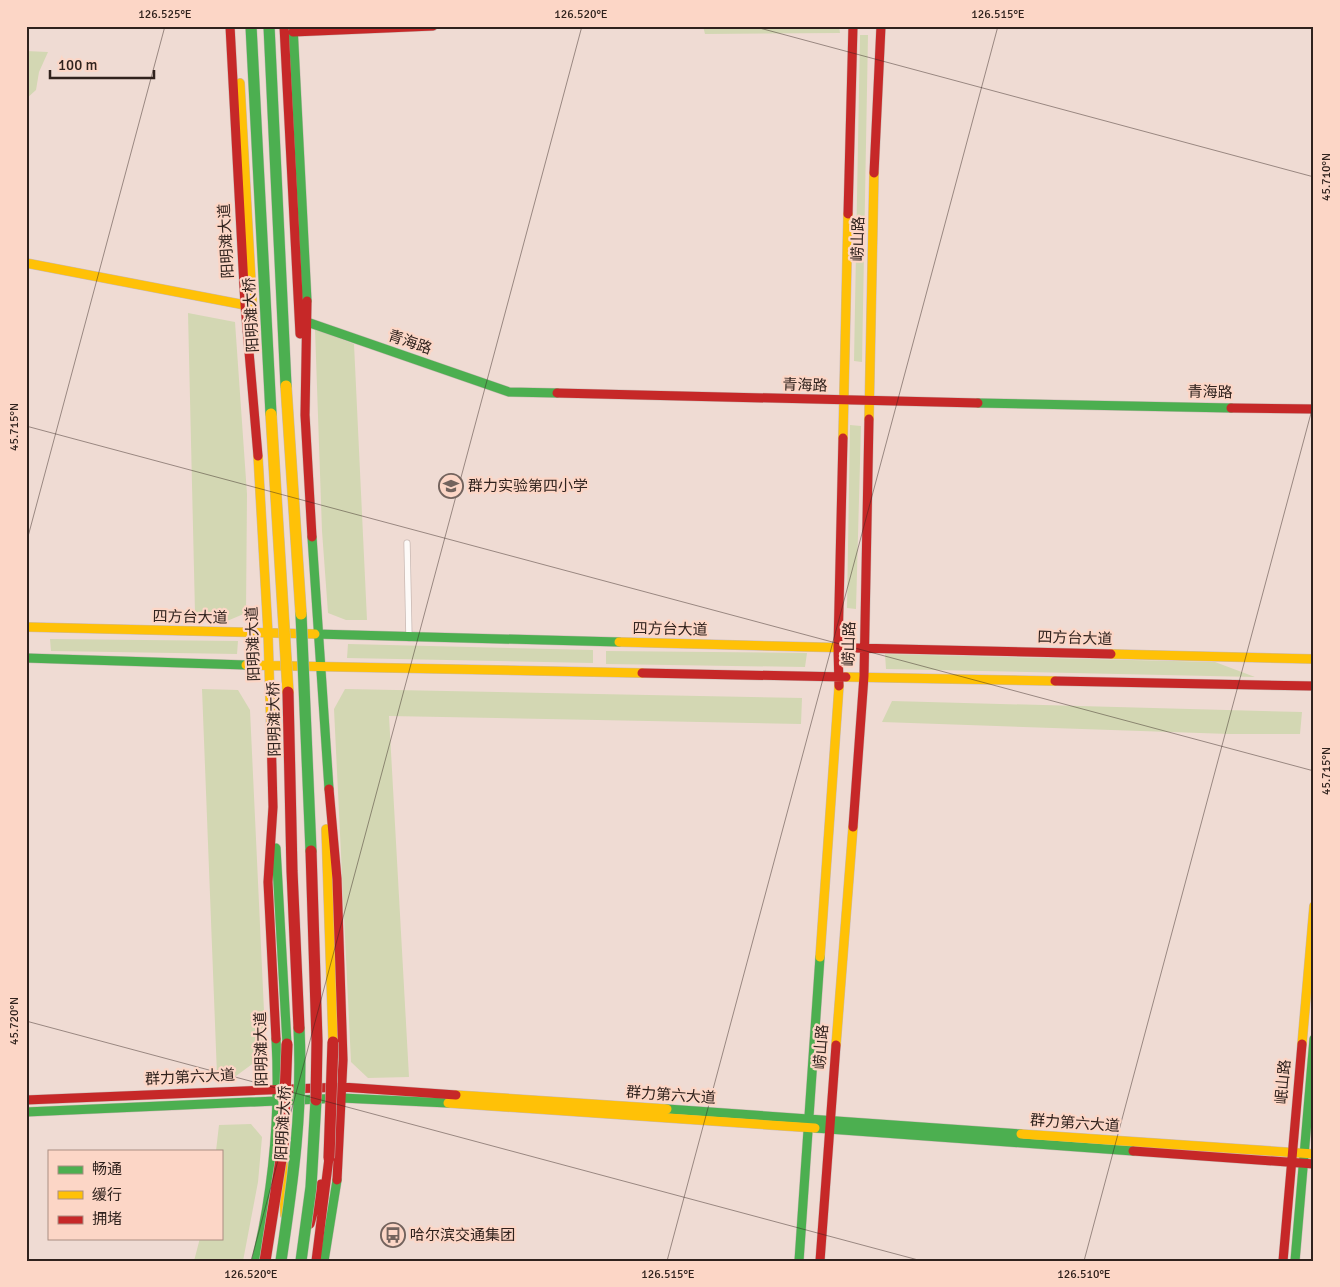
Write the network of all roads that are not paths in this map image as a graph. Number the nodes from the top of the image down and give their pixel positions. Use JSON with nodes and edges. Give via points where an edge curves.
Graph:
{"nodes":[{"id":1,"x":230,"y":26,"type":"edge"},
{"id":2,"x":237,"y":26,"type":"edge"},
{"id":3,"x":251,"y":26,"type":"edge"},
{"id":4,"x":268,"y":26,"type":"edge"},
{"id":5,"x":433,"y":26,"type":"edge"},
{"id":6,"x":853,"y":26,"type":"edge"},
{"id":7,"x":881,"y":26,"type":"edge"},
{"id":8,"x":290,"y":28,"type":"edge"},
{"id":9,"x":26,"y":263,"type":"edge"},
{"id":10,"x":245,"y":305,"type":"junction"},
{"id":11,"x":307,"y":322,"type":"junction"},
{"id":12,"x":842,"y":401,"type":"junction"},
{"id":13,"x":870,"y":402,"type":"junction"},
{"id":14,"x":1314,"y":409,"type":"edge"},
{"id":15,"x":305,"y":415,"type":"junction"},
{"id":16,"x":256,"y":420,"type":"junction"},
{"id":17,"x":407,"y":543,"type":"dead end"},
{"id":18,"x":26,"y":627,"type":"edge"},
{"id":19,"x":268,"y":634,"type":"junction"},
{"id":20,"x":319,"y":635,"type":"junction"},
{"id":21,"x":409,"y":638,"type":"junction"},
{"id":22,"x":838,"y":647,"type":"junction"},
{"id":23,"x":864,"y":647,"type":"junction"},
{"id":24,"x":26,"y":658,"type":"edge"},
{"id":25,"x":1314,"y":660,"type":"edge"},
{"id":26,"x":268,"y":666,"type":"junction"},
{"id":27,"x":320,"y":666,"type":"junction"},
{"id":28,"x":840,"y":676,"type":"junction"},
{"id":29,"x":864,"y":676,"type":"junction"},
{"id":30,"x":1314,"y":686,"type":"edge"},
{"id":31,"x":325,"y":746,"type":"junction"},
{"id":32,"x":273,"y":807,"type":"junction"},
{"id":33,"x":1314,"y":906,"type":"edge"},
{"id":34,"x":1314,"y":1039,"type":"edge"},
{"id":35,"x":342,"y":1093,"type":"junction"},
{"id":36,"x":277,"y":1094,"type":"junction"},
{"id":37,"x":26,"y":1100,"type":"edge"},
{"id":38,"x":26,"y":1112,"type":"edge"},
{"id":39,"x":810,"y":1124,"type":"junction"},
{"id":40,"x":830,"y":1125,"type":"junction"},
{"id":41,"x":282,"y":1147,"type":"junction"},
{"id":42,"x":329,"y":1158,"type":"junction"},
{"id":43,"x":1303,"y":1158,"type":"edge"},
{"id":44,"x":286,"y":1235,"type":"junction"},
{"id":45,"x":304,"y":1243,"type":"junction"},
{"id":46,"x":256,"y":1261,"type":"edge"},
{"id":47,"x":265,"y":1261,"type":"edge"},
{"id":48,"x":281,"y":1261,"type":"edge"},
{"id":49,"x":301,"y":1261,"type":"edge"},
{"id":50,"x":316,"y":1261,"type":"edge"},
{"id":51,"x":324,"y":1261,"type":"edge"},
{"id":52,"x":799,"y":1261,"type":"edge"},
{"id":53,"x":820,"y":1261,"type":"edge"},
{"id":54,"x":1283,"y":1261,"type":"edge"},
{"id":55,"x":1295,"y":1261,"type":"edge"}],
"edges":[{"from":1,"to":10,"type":"main road","name":"阳明滩大道"},
{"from":2,"to":16,"type":"main road","via":[[254,300]]},
{"from":3,"to":44,"type":"main road","name":"阳明滩大桥","bridge":true,"via":[[288,682],[300,1040],[301,1096]]},
{"from":4,"to":45,"type":"main road","name":"阳明滩大桥","bridge":true,"via":[[305,681],[317,1041],[316,1127]]},
{"from":5,"to":8,"type":"main road"},
{"from":6,"to":12,"type":"main road","name":"崂山路"},
{"from":7,"to":13,"type":"main road","name":"崂山路"},
{"from":8,"to":11,"type":"main road"},
{"from":8,"to":15,"type":"main road","via":[[294,216]]},
{"from":9,"to":10,"type":"main road"},
{"from":10,"to":16,"type":"main road","name":"阳明滩大道"},
{"from":11,"to":12,"type":"main road","name":"青海路","via":[[509,392]]},
{"from":11,"to":15,"type":"main road"},
{"from":12,"to":13,"type":"main road","name":"青海路"},
{"from":12,"to":22,"type":"main road","name":"崂山路"},
{"from":13,"to":14,"type":"main road","name":"青海路"},
{"from":13,"to":23,"type":"main road","name":"崂山路"},
{"from":15,"to":20,"type":"main road"},
{"from":16,"to":19,"type":"main road","name":"阳明滩大道"},
{"from":17,"to":21,"type":"street"},
{"from":18,"to":19,"type":"main road","name":"四方台大道"},
{"from":19,"to":20,"type":"main road","name":"四方台大道"},
{"from":19,"to":26,"type":"main road","name":"阳明滩大道"},
{"from":20,"to":21,"type":"main road","name":"四方台大道"},
{"from":20,"to":27,"type":"main road"},
{"from":21,"to":22,"type":"main road","name":"四方台大道"},
{"from":22,"to":23,"type":"main road","name":"四方台大道"},
{"from":22,"to":28,"type":"main road","name":"崂山路"},
{"from":23,"to":25,"type":"main road","name":"四方台大道"},
{"from":23,"to":29,"type":"main road","name":"崂山路"},
{"from":24,"to":26,"type":"main road"},
{"from":26,"to":27,"type":"main road"},
{"from":26,"to":32,"type":"main road","name":"阳明滩大道"},
{"from":27,"to":28,"type":"main road"},
{"from":27,"to":31,"type":"main road"},
{"from":28,"to":29,"type":"main road"},
{"from":28,"to":39,"type":"main road","name":"崂山路"},
{"from":29,"to":30,"type":"main road"},
{"from":29,"to":40,"type":"main road","name":"崂山路"},
{"from":31,"to":35,"type":"main road","via":[[337,879]]},
{"from":31,"to":42,"type":"main road","bridge":true,"via":[[326,876],[334,1065]]},
{"from":32,"to":36,"type":"main road","name":"阳明滩大道","via":[[268,882],[278,1051]]},
{"from":32,"to":41,"type":"main road","bridge":true,"via":[[287,1044]]},
{"from":33,"to":43,"type":"main road","name":"岷山路"},
{"from":34,"to":43,"type":"main road","name":"岷山路"},
{"from":35,"to":36,"type":"main road","name":"群力第六大道"},
{"from":35,"to":39,"type":"main road","name":"群力第六大道"},
{"from":35,"to":51,"type":"main road","via":[[337,1177]]},
{"from":36,"to":37,"type":"main road","name":"群力第六大道"},
{"from":36,"to":38,"type":"main road","name":"群力第六大道"},
{"from":36,"to":46,"type":"main road","name":"阳明滩大道","via":[[271,1174]]},
{"from":39,"to":40,"type":"main road","name":"群力第六大道"},
{"from":39,"to":52,"type":"main road","name":"崂山路"},
{"from":40,"to":43,"type":"main road","name":"群力第六大道"},
{"from":40,"to":53,"type":"main road","name":"崂山路"},
{"from":41,"to":44,"type":"main road","bridge":true},
{"from":41,"to":47,"type":"main road","bridge":true},
{"from":42,"to":45,"type":"main road","bridge":true},
{"from":42,"to":50,"type":"main road"},
{"from":43,"to":54,"type":"main road","name":"岷山路"},
{"from":43,"to":55,"type":"main road","name":"岷山路"},
{"from":44,"to":48,"type":"main road","name":"阳明滩大桥","bridge":true},
{"from":45,"to":49,"type":"main road","name":"阳明滩大桥","bridge":true}]}
